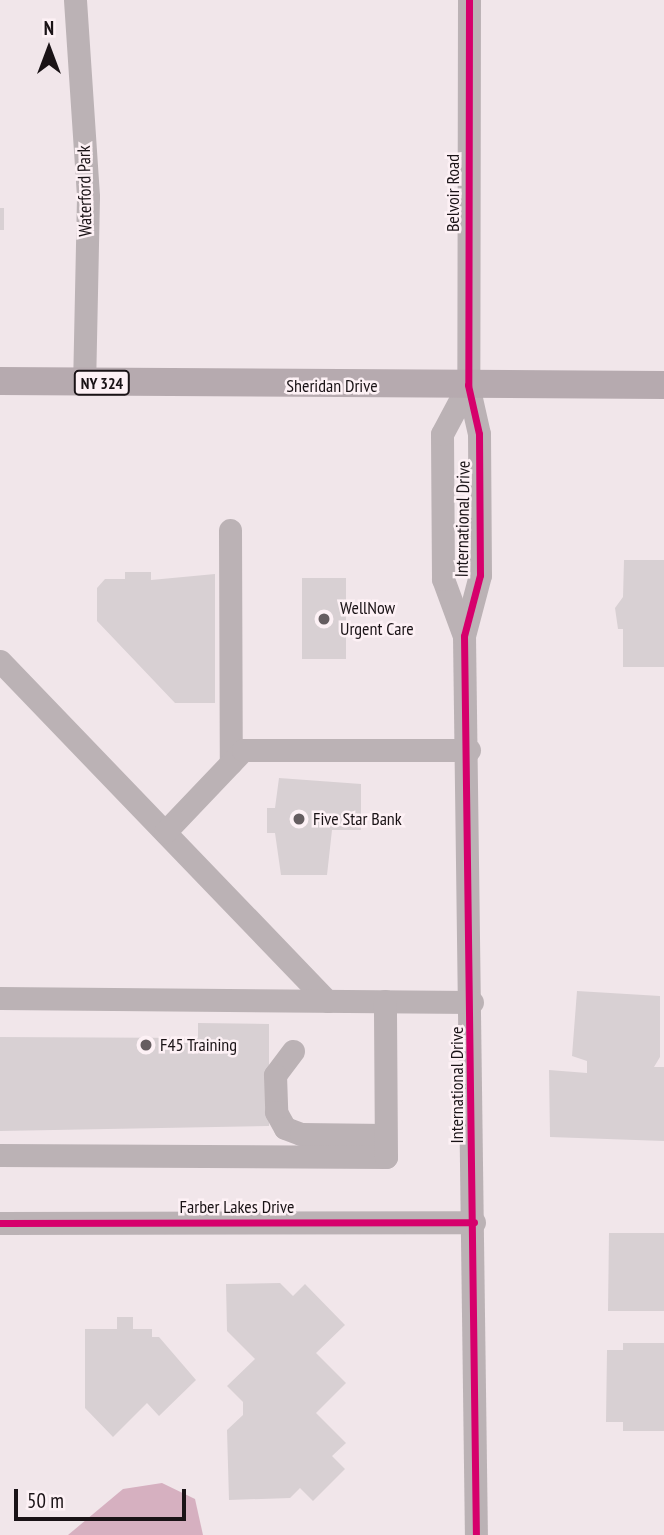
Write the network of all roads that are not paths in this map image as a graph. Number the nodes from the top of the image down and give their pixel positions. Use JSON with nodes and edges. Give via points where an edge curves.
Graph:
{"nodes":[{"id":1,"x":75,"y":0,"type":"edge"},
{"id":2,"x":469,"y":0,"type":"edge"},
{"id":3,"x":0,"y":381,"type":"edge"},
{"id":4,"x":84,"y":382,"type":"junction"},
{"id":5,"x":468,"y":385,"type":"junction"},
{"id":6,"x":664,"y":385,"type":"edge"},
{"id":7,"x":230,"y":530,"type":"dead end"},
{"id":8,"x":464,"y":636,"type":"junction"},
{"id":9,"x":0,"y":661,"type":"edge"},
{"id":10,"x":469,"y":750,"type":"junction"},
{"id":11,"x":231,"y":762,"type":"junction"},
{"id":12,"x":165,"y":832,"type":"junction"},
{"id":13,"x":0,"y":998,"type":"edge"},
{"id":14,"x":327,"y":1001,"type":"junction"},
{"id":15,"x":385,"y":1001,"type":"junction"},
{"id":16,"x":472,"y":1002,"type":"junction"},
{"id":17,"x":293,"y":1051,"type":"dead end"},
{"id":18,"x":385,"y":1135,"type":"junction"},
{"id":19,"x":0,"y":1155,"type":"edge"},
{"id":20,"x":474,"y":1222,"type":"junction"},
{"id":21,"x":0,"y":1223,"type":"edge"},
{"id":22,"x":477,"y":1535,"type":"edge"}],
"edges":[{"from":1,"to":4,"type":"street","name":"Waterford Park","via":[[88,198]]},
{"from":2,"to":5,"type":"street","name":"Belvoir Road"},
{"from":3,"to":4,"type":"main road","name":"Sheridan Drive","number":"NY 324"},
{"from":4,"to":5,"type":"main road","name":"Sheridan Drive","number":"NY 324"},
{"from":5,"to":6,"type":"main road","name":"Sheridan Drive","number":"NY 324"},
{"from":5,"to":8,"type":"street","name":"International Drive","via":[[479,434],[480,575]]},
{"from":5,"to":8,"type":"street","name":"International Drive","via":[[442,434],[443,579]]},
{"from":7,"to":11,"type":"street"},
{"from":8,"to":10,"type":"street","name":"International Drive"},
{"from":9,"to":12,"type":"street"},
{"from":10,"to":11,"type":"street","via":[[243,750]]},
{"from":10,"to":16,"type":"street","name":"International Drive"},
{"from":11,"to":12,"type":"street"},
{"from":12,"to":14,"type":"street"},
{"from":13,"to":14,"type":"street"},
{"from":14,"to":15,"type":"street"},
{"from":15,"to":16,"type":"street"},
{"from":15,"to":18,"type":"street"},
{"from":16,"to":20,"type":"street","name":"International Drive"},
{"from":17,"to":18,"type":"street","via":[[275,1075],[276,1112],[285,1128],[301,1135]]},
{"from":18,"to":19,"type":"street","via":[[386,1157]]},
{"from":20,"to":21,"type":"street","name":"Farber Lakes Drive"},
{"from":20,"to":22,"type":"street","name":"International Drive"}]}
